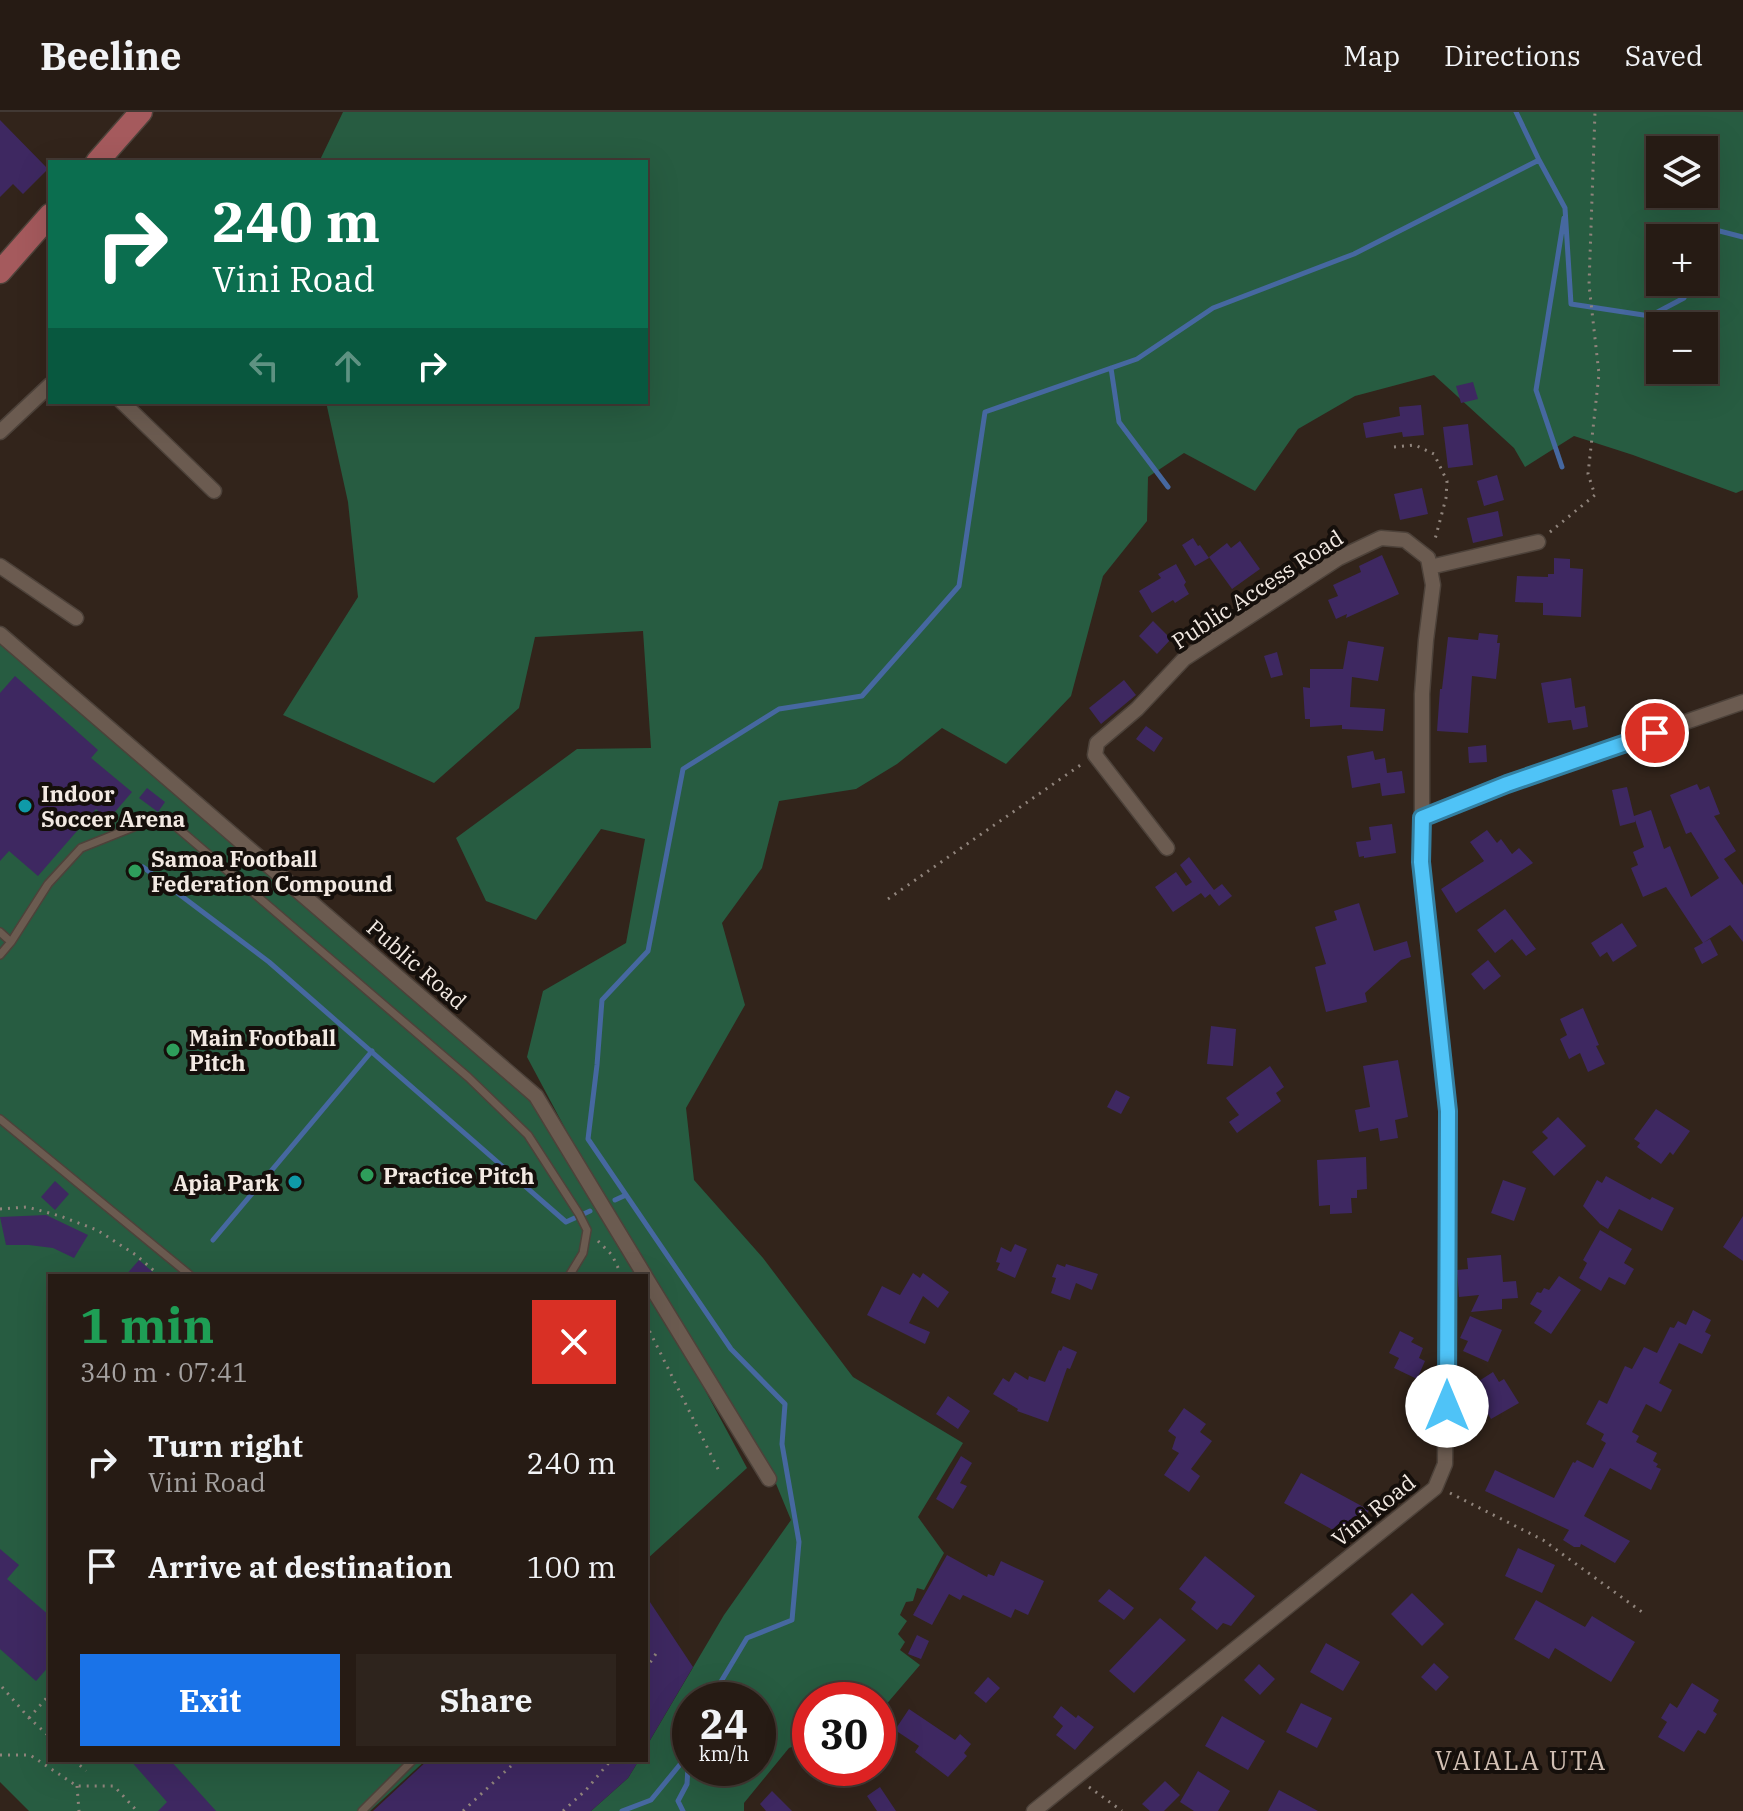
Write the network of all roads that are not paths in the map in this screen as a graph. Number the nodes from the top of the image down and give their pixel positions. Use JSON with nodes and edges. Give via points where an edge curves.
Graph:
{"nodes":[{"id":1,"x":141,"y":112,"type":"edge"},
{"id":2,"x":99,"y":160,"type":"edge"},
{"id":3,"x":48,"y":217,"type":"edge"},
{"id":4,"x":0,"y":272,"type":"edge"},
{"id":5,"x":48,"y":387,"type":"edge"},
{"id":6,"x":124,"y":404,"type":"edge"},
{"id":7,"x":0,"y":432,"type":"edge"},
{"id":8,"x":214,"y":491,"type":"dead end"},
{"id":9,"x":1538,"y":542,"type":"road end"},
{"id":10,"x":1429,"y":562,"type":"junction"},
{"id":11,"x":0,"y":566,"type":"edge"},
{"id":12,"x":76,"y":618,"type":"dead end"},
{"id":13,"x":0,"y":634,"type":"edge"},
{"id":14,"x":1743,"y":702,"type":"edge"},
{"id":15,"x":1422,"y":818,"type":"junction"},
{"id":16,"x":1167,"y":848,"type":"dead end"},
{"id":17,"x":0,"y":932,"type":"edge"},
{"id":18,"x":11,"y":942,"type":"junction"},
{"id":19,"x":0,"y":955,"type":"edge"},
{"id":20,"x":0,"y":1119,"type":"edge"},
{"id":21,"x":189,"y":1274,"type":"edge"},
{"id":22,"x":570,"y":1274,"type":"edge"},
{"id":23,"x":644,"y":1274,"type":"edge"},
{"id":24,"x":648,"y":1280,"type":"edge"},
{"id":25,"x":769,"y":1479,"type":"dead end"},
{"id":26,"x":411,"y":1762,"type":"edge"},
{"id":27,"x":362,"y":1811,"type":"edge"},
{"id":28,"x":1034,"y":1811,"type":"edge"}],
"edges":[{"from":1,"to":2,"type":"main road"},
{"from":3,"to":4,"type":"main road"},
{"from":5,"to":7,"type":"street"},
{"from":6,"to":8,"type":"street"},
{"from":9,"to":10,"type":"street"},
{"from":10,"to":15,"type":"street","via":[[1433,585],[1422,694]]},
{"from":10,"to":16,"type":"street","name":"Public Access Road","via":[[1405,540],[1381,538],[1339,558],[1184,659],[1097,743],[1095,755]]},
{"from":11,"to":12,"type":"street"},
{"from":13,"to":23,"type":"street","name":"Public Road","via":[[536,1096]]},
{"from":14,"to":15,"type":"street"},
{"from":15,"to":28,"type":"street","name":"Vini Road","via":[[1421,862],[1448,1111],[1445,1464],[1435,1488]]},
{"from":17,"to":18,"type":"lane"},
{"from":18,"to":19,"type":"lane"},
{"from":18,"to":22,"type":"lane","via":[[48,884],[81,848],[141,824],[173,824],[468,1077],[528,1135],[585,1226],[583,1253]]},
{"from":20,"to":21,"type":"lane"},
{"from":24,"to":25,"type":"street","name":"Public Road"},
{"from":26,"to":27,"type":"lane"}]}
